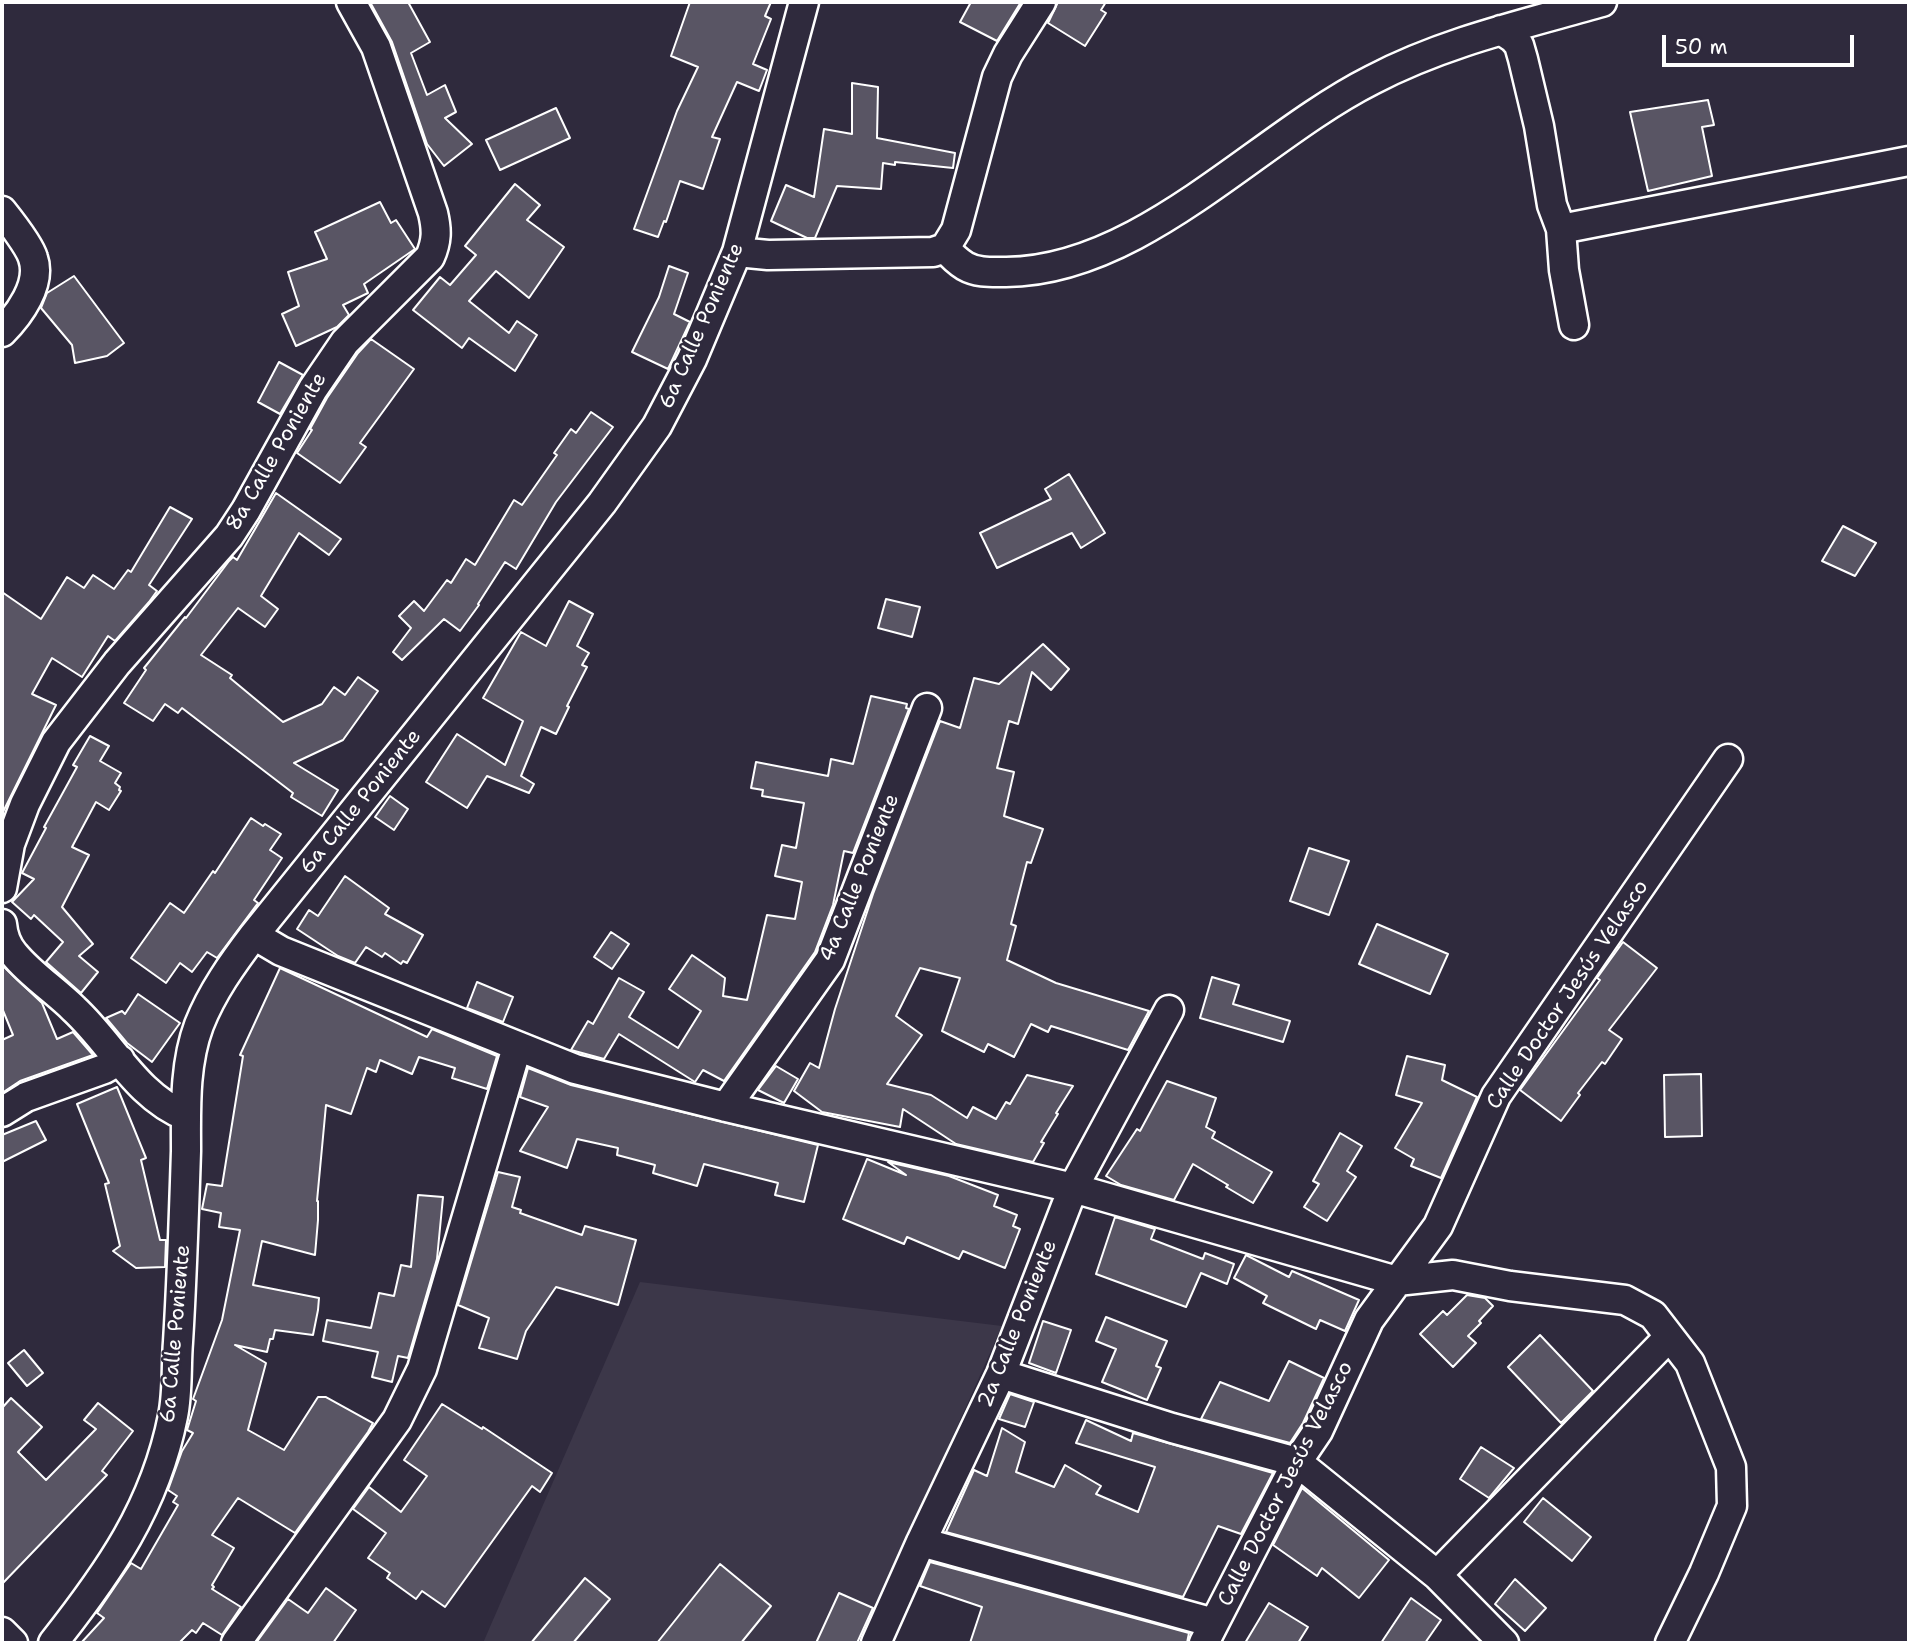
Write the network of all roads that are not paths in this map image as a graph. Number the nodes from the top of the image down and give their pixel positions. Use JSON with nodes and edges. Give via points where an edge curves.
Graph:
{"nodes":[{"id":1,"x":351,"y":2,"type":"edge"},
{"id":2,"x":804,"y":2,"type":"edge"},
{"id":3,"x":1041,"y":2,"type":"edge"},
{"id":4,"x":1602,"y":2,"type":"edge"},
{"id":5,"x":1501,"y":30,"type":"junction"},
{"id":6,"x":1909,"y":161,"type":"edge"},
{"id":7,"x":2,"y":211,"type":"edge"},
{"id":8,"x":1561,"y":229,"type":"junction"},
{"id":9,"x":945,"y":248,"type":"junction"},
{"id":10,"x":737,"y":252,"type":"junction"},
{"id":11,"x":1574,"y":325,"type":"dead end"},
{"id":12,"x":2,"y":332,"type":"edge"},
{"id":13,"x":927,"y":708,"type":"dead end"},
{"id":14,"x":1728,"y":759,"type":"dead end"},
{"id":15,"x":2,"y":888,"type":"edge"},
{"id":16,"x":2,"y":925,"type":"edge"},
{"id":17,"x":254,"y":935,"type":"junction"},
{"id":18,"x":1169,"y":1010,"type":"dead end"},
{"id":19,"x":517,"y":1046,"type":"junction"},
{"id":20,"x":120,"y":1060,"type":"junction"},
{"id":21,"x":726,"y":1107,"type":"junction"},
{"id":22,"x":2,"y":1112,"type":"edge"},
{"id":23,"x":186,"y":1116,"type":"junction"},
{"id":24,"x":1073,"y":1188,"type":"junction"},
{"id":25,"x":1397,"y":1281,"type":"junction"},
{"id":26,"x":1669,"y":1337,"type":"junction"},
{"id":27,"x":1001,"y":1374,"type":"junction"},
{"id":28,"x":1297,"y":1462,"type":"junction"},
{"id":29,"x":921,"y":1542,"type":"junction"},
{"id":30,"x":1437,"y":1574,"type":"junction"},
{"id":31,"x":2,"y":1632,"type":"edge"},
{"id":32,"x":1209,"y":1633,"type":"edge"},
{"id":33,"x":13,"y":1643,"type":"edge"},
{"id":34,"x":53,"y":1643,"type":"edge"},
{"id":35,"x":236,"y":1643,"type":"edge"},
{"id":36,"x":876,"y":1643,"type":"edge"},
{"id":37,"x":1504,"y":1643,"type":"edge"},
{"id":38,"x":1670,"y":1643,"type":"edge"}],
"edges":[{"from":1,"to":15,"type":"street","name":"8a Calle Poniente","via":[[376,47],[433,213],[436,243],[430,257],[345,342],[229,536],[117,663],[57,742],[14,834]]},
{"from":2,"to":10,"type":"street","name":"6a Calle Poniente"},
{"from":3,"to":9,"type":"street","via":[[997,77],[956,230]]},
{"from":4,"to":5,"type":"street"},
{"from":5,"to":8,"type":"street","via":[[1513,38],[1523,59],[1552,205]]},
{"from":5,"to":9,"type":"street","via":[[1370,80],[1164,218],[1065,265],[985,272],[967,267]]},
{"from":6,"to":8,"type":"street"},
{"from":7,"to":12,"type":"street","via":[[34,258],[34,281],[26,301]]},
{"from":8,"to":11,"type":"street"},
{"from":9,"to":10,"type":"street","via":[[933,252]]},
{"from":10,"to":17,"type":"street","name":"6a Calle Poniente","via":[[692,359],[657,426],[593,513]]},
{"from":13,"to":21,"type":"street","name":"4a Calle Poniente","via":[[830,960]]},
{"from":14,"to":25,"type":"street","name":"Calle Doctor Jesús Velasco","via":[[1496,1096],[1438,1226]]},
{"from":16,"to":20,"type":"street","via":[[11,951],[76,1010]]},
{"from":17,"to":19,"type":"street","via":[[281,951]]},
{"from":17,"to":23,"type":"street","name":"6a Calle Poniente","via":[[230,966],[198,1028],[189,1063]]},
{"from":18,"to":24,"type":"street","name":"2a Calle Poniente"},
{"from":19,"to":21,"type":"street","via":[[575,1069]]},
{"from":19,"to":35,"type":"street","via":[[422,1370],[397,1420]]},
{"from":20,"to":22,"type":"street","via":[[26,1097]]},
{"from":20,"to":23,"type":"street","via":[[146,1090]]},
{"from":21,"to":24,"type":"street"},
{"from":23,"to":34,"type":"street","name":"6a Calle Poniente","via":[[183,1267],[173,1415],[145,1504],[125,1545]]},
{"from":24,"to":25,"type":"street"},
{"from":24,"to":27,"type":"street","name":"2a Calle Poniente"},
{"from":25,"to":26,"type":"street","via":[[1453,1275],[1625,1300],[1653,1315]]},
{"from":25,"to":28,"type":"street","name":"Calle Doctor Jesús Velasco","via":[[1369,1320],[1318,1431]]},
{"from":26,"to":30,"type":"street"},
{"from":26,"to":38,"type":"street","via":[[1689,1363],[1717,1429],[1731,1468],[1732,1506]]},
{"from":27,"to":28,"type":"street"},
{"from":27,"to":29,"type":"street","name":"2a Calle Poniente"},
{"from":28,"to":30,"type":"street"},
{"from":28,"to":32,"type":"street","name":"Calle Doctor Jesús Velasco"},
{"from":29,"to":32,"type":"street"},
{"from":29,"to":36,"type":"street","name":"2a Calle Poniente"},
{"from":30,"to":37,"type":"street"},
{"from":31,"to":33,"type":"street"}]}
